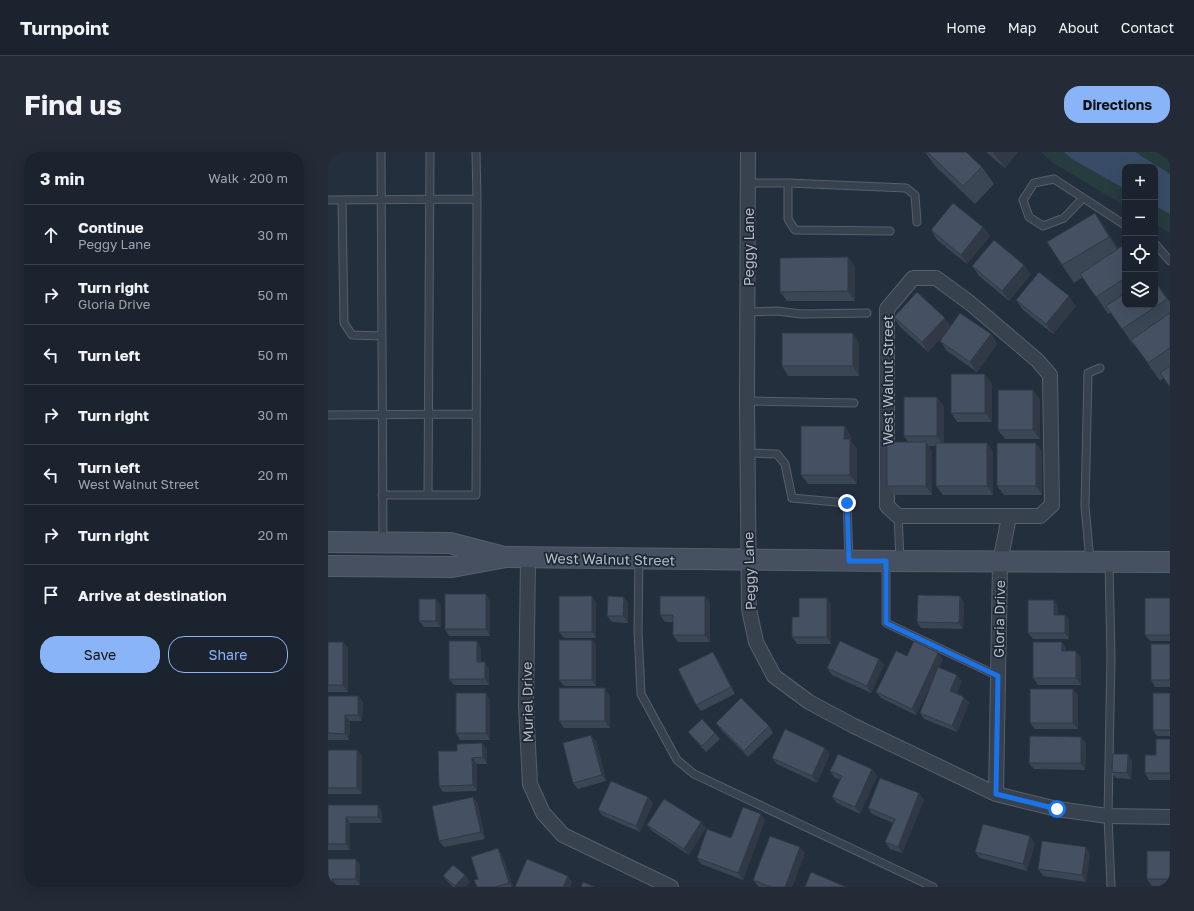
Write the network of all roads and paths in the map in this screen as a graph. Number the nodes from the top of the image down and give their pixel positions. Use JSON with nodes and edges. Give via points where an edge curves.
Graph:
{"nodes":[{"id":1,"x":381,"y":152,"type":"edge"},
{"id":2,"x":430,"y":152,"type":"edge"},
{"id":3,"x":476,"y":152,"type":"edge"},
{"id":4,"x":748,"y":152,"type":"edge"},
{"id":5,"x":748,"y":183,"type":"junction"},
{"id":6,"x":788,"y":183,"type":"junction"},
{"id":7,"x":1083,"y":198,"type":"junction"},
{"id":8,"x":477,"y":199,"type":"junction"},
{"id":9,"x":328,"y":200,"type":"edge"},
{"id":10,"x":342,"y":200,"type":"junction"},
{"id":11,"x":381,"y":200,"type":"junction"},
{"id":12,"x":429,"y":200,"type":"junction"},
{"id":13,"x":917,"y":222,"type":"dead end"},
{"id":14,"x":1122,"y":223,"type":"edge"},
{"id":15,"x":890,"y":231,"type":"dead end"},
{"id":16,"x":1158,"y":247,"type":"edge"},
{"id":17,"x":1170,"y":261,"type":"edge"},
{"id":18,"x":748,"y":312,"type":"junction"},
{"id":19,"x":867,"y":313,"type":"dead end"},
{"id":20,"x":382,"y":336,"type":"junction"},
{"id":21,"x":1100,"y":368,"type":"dead end"},
{"id":22,"x":747,"y":402,"type":"junction"},
{"id":23,"x":854,"y":403,"type":"dead end"},
{"id":24,"x":429,"y":414,"type":"junction"},
{"id":25,"x":476,"y":414,"type":"junction"},
{"id":26,"x":328,"y":415,"type":"edge"},
{"id":27,"x":382,"y":415,"type":"junction"},
{"id":28,"x":748,"y":453,"type":"junction"},
{"id":29,"x":382,"y":495,"type":"junction"},
{"id":30,"x":428,"y":495,"type":"junction"},
{"id":31,"x":898,"y":516,"type":"junction"},
{"id":32,"x":1009,"y":517,"type":"junction"},
{"id":33,"x":328,"y":542,"type":"edge"},
{"id":34,"x":383,"y":542,"type":"junction"},
{"id":35,"x":506,"y":557,"type":"junction"},
{"id":36,"x":528,"y":558,"type":"junction"},
{"id":37,"x":639,"y":559,"type":"junction"},
{"id":38,"x":748,"y":560,"type":"junction"},
{"id":39,"x":849,"y":561,"type":"junction"},
{"id":40,"x":893,"y":561,"type":"junction"},
{"id":41,"x":1000,"y":562,"type":"junction"},
{"id":42,"x":1099,"y":562,"type":"junction"},
{"id":43,"x":1170,"y":562,"type":"edge"},
{"id":44,"x":328,"y":566,"type":"edge"},
{"id":45,"x":998,"y":676,"type":"junction"},
{"id":46,"x":996,"y":794,"type":"junction"},
{"id":47,"x":1108,"y":816,"type":"junction"},
{"id":48,"x":1170,"y":817,"type":"edge"},
{"id":49,"x":671,"y":887,"type":"edge"},
{"id":50,"x":933,"y":887,"type":"edge"},
{"id":51,"x":1111,"y":887,"type":"edge"}],
"edges":[{"from":1,"to":11,"type":"lane"},
{"from":2,"to":12,"type":"lane"},
{"from":3,"to":8,"type":"lane"},
{"from":4,"to":5,"type":"street","name":"Peggy Lane"},
{"from":5,"to":6,"type":"lane"},
{"from":5,"to":18,"type":"street","name":"Peggy Lane"},
{"from":6,"to":13,"type":"lane","via":[[906,188],[915,195]]},
{"from":6,"to":15,"type":"lane","via":[[788,219],[795,230]]},
{"from":7,"to":7,"type":"lane","via":[[1054,179],[1034,183],[1023,200],[1029,217],[1043,226],[1064,218]]},
{"from":7,"to":14,"type":"lane"},
{"from":8,"to":12,"type":"lane"},
{"from":8,"to":25,"type":"lane"},
{"from":9,"to":10,"type":"lane"},
{"from":10,"to":11,"type":"lane"},
{"from":10,"to":20,"type":"lane","via":[[344,323],[352,335]]},
{"from":11,"to":12,"type":"lane"},
{"from":11,"to":20,"type":"lane"},
{"from":12,"to":24,"type":"lane"},
{"from":16,"to":17,"type":"lane"},
{"from":18,"to":19,"type":"lane"},
{"from":18,"to":22,"type":"street","name":"Peggy Lane"},
{"from":20,"to":27,"type":"lane"},
{"from":21,"to":42,"type":"lane","via":[[1088,372],[1085,506]]},
{"from":22,"to":23,"type":"lane"},
{"from":22,"to":28,"type":"street","name":"Peggy Lane"},
{"from":24,"to":25,"type":"lane"},
{"from":24,"to":27,"type":"lane"},
{"from":24,"to":30,"type":"lane"},
{"from":25,"to":30,"type":"lane","via":[[476,495]]},
{"from":26,"to":27,"type":"lane"},
{"from":27,"to":29,"type":"lane"},
{"from":28,"to":38,"type":"street","name":"Peggy Lane"},
{"from":28,"to":39,"type":"lane","via":[[777,454],[785,464],[792,498],[847,503]]},
{"from":29,"to":30,"type":"lane"},
{"from":29,"to":34,"type":"lane"},
{"from":31,"to":32,"type":"street","name":"West Walnut Street"},
{"from":31,"to":32,"type":"street","name":"West Walnut Street","via":[[887,506],[887,309],[913,278],[936,278],[970,303],[1037,360],[1050,375],[1052,505],[1040,516]]},
{"from":31,"to":40,"type":"lane"},
{"from":32,"to":41,"type":"street","name":"Gloria Drive"},
{"from":33,"to":34,"type":"main road","name":"West Walnut Street"},
{"from":34,"to":35,"type":"main road","name":"West Walnut Street","via":[[450,543]]},
{"from":35,"to":36,"type":"main road","name":"West Walnut Street"},
{"from":35,"to":44,"type":"main road","name":"West Walnut Street","via":[[452,567]]},
{"from":36,"to":37,"type":"main road","name":"West Walnut Street"},
{"from":36,"to":49,"type":"street","name":"Muriel Drive","via":[[526,707],[530,784],[543,813],[564,835]]},
{"from":37,"to":38,"type":"main road","name":"West Walnut Street"},
{"from":37,"to":50,"type":"lane","via":[[638,631],[641,694],[677,760],[694,774]]},
{"from":38,"to":39,"type":"main road","name":"West Walnut Street"},
{"from":38,"to":46,"type":"street","name":"Peggy Lane","via":[[751,616],[756,642],[774,676],[809,702],[854,726]]},
{"from":39,"to":40,"type":"main road","name":"West Walnut Street"},
{"from":40,"to":41,"type":"main road","name":"West Walnut Street"},
{"from":40,"to":45,"type":"lane","via":[[886,623]]},
{"from":41,"to":42,"type":"main road","name":"West Walnut Street"},
{"from":41,"to":45,"type":"street","name":"Gloria Drive"},
{"from":42,"to":43,"type":"main road","name":"West Walnut Street"},
{"from":42,"to":47,"type":"lane","via":[[1111,656]]},
{"from":45,"to":46,"type":"street","name":"Gloria Drive"},
{"from":46,"to":47,"type":"street","name":"Peggy Lane","via":[[1057,809]]},
{"from":47,"to":48,"type":"street","name":"Peggy Lane"},
{"from":47,"to":51,"type":"lane"}]}
